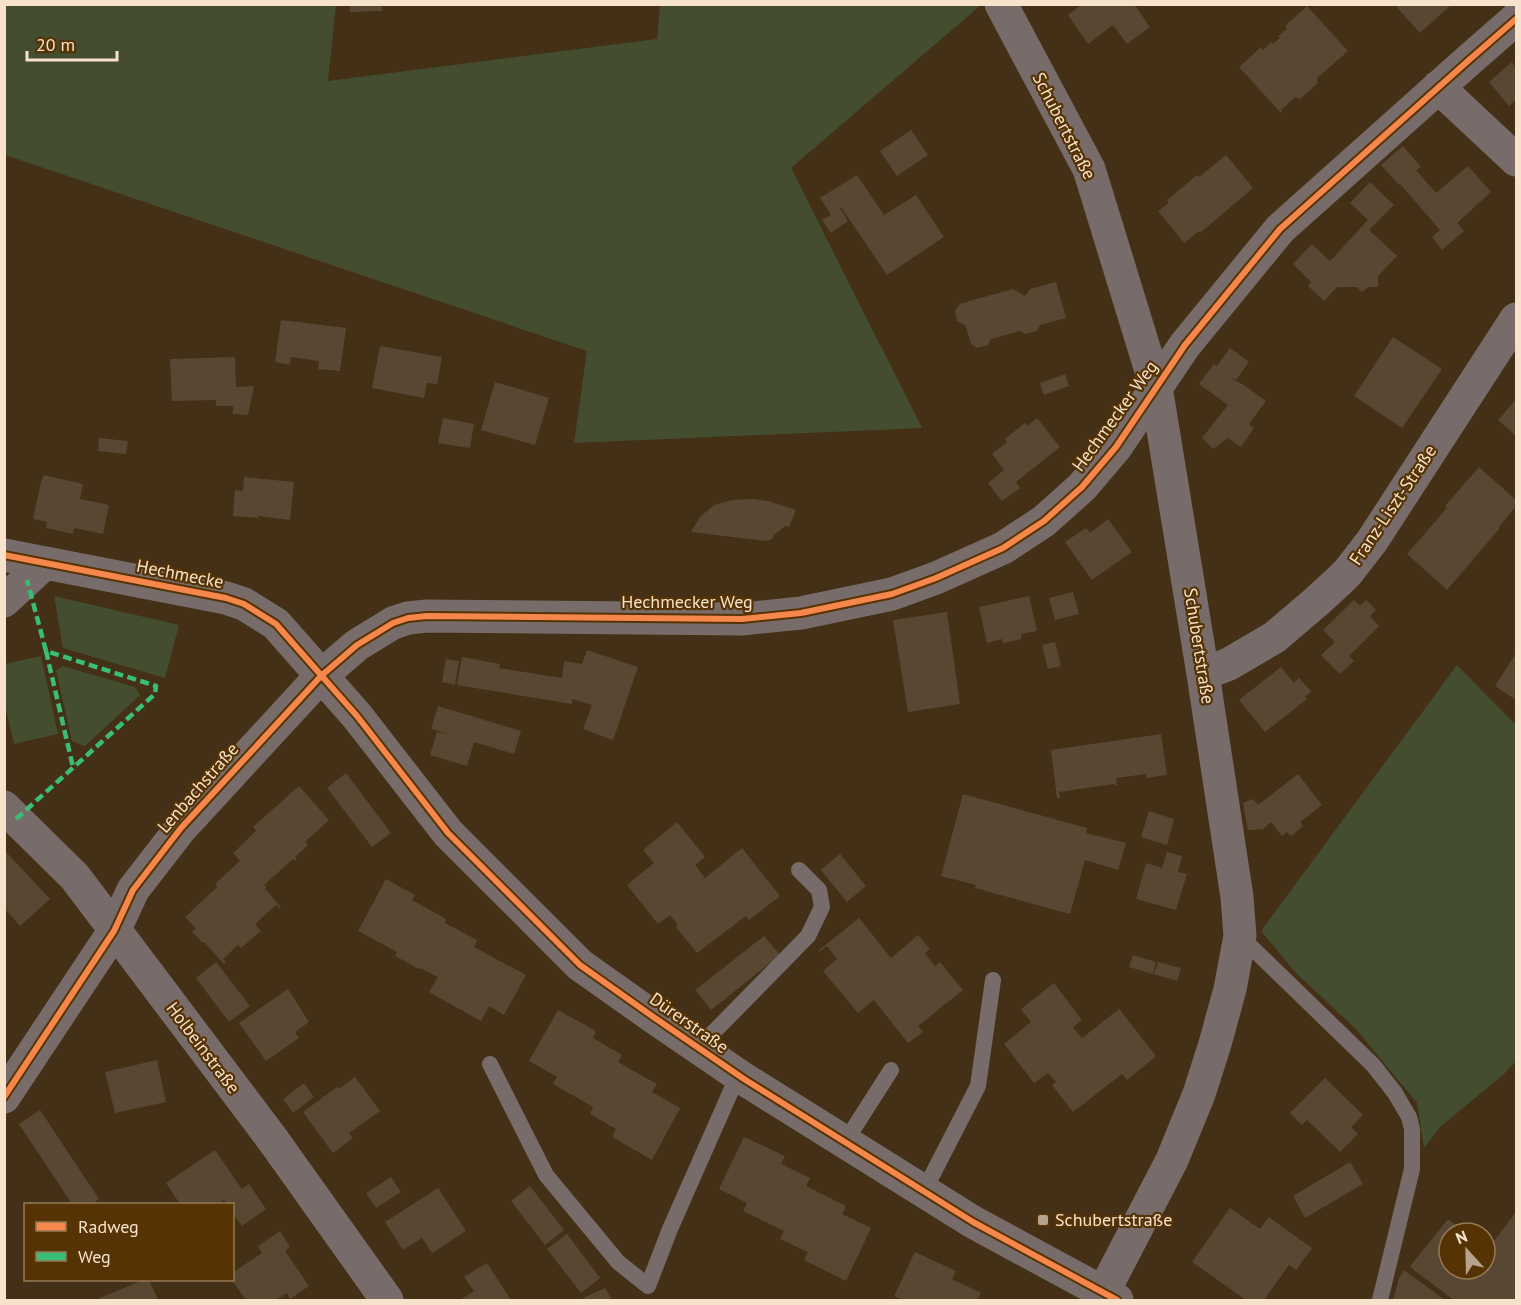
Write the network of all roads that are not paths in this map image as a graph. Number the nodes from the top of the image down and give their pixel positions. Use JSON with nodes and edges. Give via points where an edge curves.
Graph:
{"nodes":[{"id":1,"x":1001,"y":4,"type":"edge"},
{"id":2,"x":1516,"y":19,"type":"edge"},
{"id":3,"x":1438,"y":87,"type":"junction"},
{"id":4,"x":1516,"y":160,"type":"edge"},
{"id":5,"x":1516,"y":319,"type":"edge"},
{"id":6,"x":1156,"y":387,"type":"junction"},
{"id":7,"x":4,"y":555,"type":"edge"},
{"id":8,"x":44,"y":564,"type":"junction"},
{"id":9,"x":4,"y":602,"type":"edge"},
{"id":10,"x":1203,"y":674,"type":"junction"},
{"id":11,"x":321,"y":676,"type":"junction"},
{"id":12,"x":4,"y":807,"type":"edge"},
{"id":13,"x":799,"y":870,"type":"dead end"},
{"id":14,"x":114,"y":931,"type":"junction"},
{"id":15,"x":1240,"y":936,"type":"junction"},
{"id":16,"x":993,"y":980,"type":"dead end"},
{"id":17,"x":698,"y":1048,"type":"junction"},
{"id":18,"x":490,"y":1064,"type":"dead end"},
{"id":19,"x":891,"y":1070,"type":"dead end"},
{"id":20,"x":738,"y":1075,"type":"junction"},
{"id":21,"x":4,"y":1097,"type":"edge"},
{"id":22,"x":845,"y":1142,"type":"junction"},
{"id":23,"x":924,"y":1191,"type":"junction"},
{"id":24,"x":1110,"y":1297,"type":"edge"},
{"id":25,"x":387,"y":1300,"type":"edge"},
{"id":26,"x":1380,"y":1300,"type":"edge"}],
"edges":[{"from":1,"to":6,"type":"street","name":"Schubertstraße","via":[[1089,169]]},
{"from":2,"to":3,"type":"street","name":"Hechmecker Weg"},
{"from":3,"to":4,"type":"street"},
{"from":3,"to":6,"type":"street","name":"Hechmecker Weg","via":[[1280,229],[1185,345]]},
{"from":5,"to":10,"type":"street","name":"Franz-Liszt-Straße","via":[[1372,541],[1347,572],[1275,637]]},
{"from":6,"to":10,"type":"street","name":"Schubertstraße"},
{"from":6,"to":11,"type":"street","name":"Hechmecker Weg","via":[[1116,447],[1082,488],[1044,521],[1003,548],[913,587],[801,614],[742,619],[408,618],[382,628]]},
{"from":7,"to":8,"type":"street","name":"Hechmecke"},
{"from":8,"to":9,"type":"street"},
{"from":8,"to":11,"type":"street","name":"Hechmecke","via":[[195,591],[244,604],[276,624]]},
{"from":10,"to":15,"type":"street","name":"Schubertstraße"},
{"from":11,"to":14,"type":"street","name":"Lenbachstraße","via":[[181,828],[133,890]]},
{"from":11,"to":17,"type":"street","name":"Dürerstraße","via":[[448,833],[580,965]]},
{"from":12,"to":14,"type":"street","name":"Holbeinstraße","via":[[75,877]]},
{"from":13,"to":17,"type":"lane","via":[[819,890],[822,907],[808,936]]},
{"from":14,"to":21,"type":"street","name":"Lenbachstraße"},
{"from":14,"to":25,"type":"street","name":"Holbeinstraße","via":[[273,1140]]},
{"from":15,"to":24,"type":"street","name":"Schubertstraße","via":[[1230,989],[1199,1094]]},
{"from":15,"to":26,"type":"lane","via":[[1373,1065],[1409,1117],[1412,1169]]},
{"from":16,"to":23,"type":"lane","via":[[978,1086]]},
{"from":17,"to":20,"type":"street","name":"Dürerstraße"},
{"from":18,"to":20,"type":"lane","via":[[546,1175],[618,1262],[648,1286]]},
{"from":19,"to":22,"type":"lane"},
{"from":20,"to":22,"type":"street","name":"Dürerstraße"},
{"from":22,"to":23,"type":"street","name":"Dürerstraße"},
{"from":23,"to":24,"type":"street","name":"Dürerstraße"}]}
